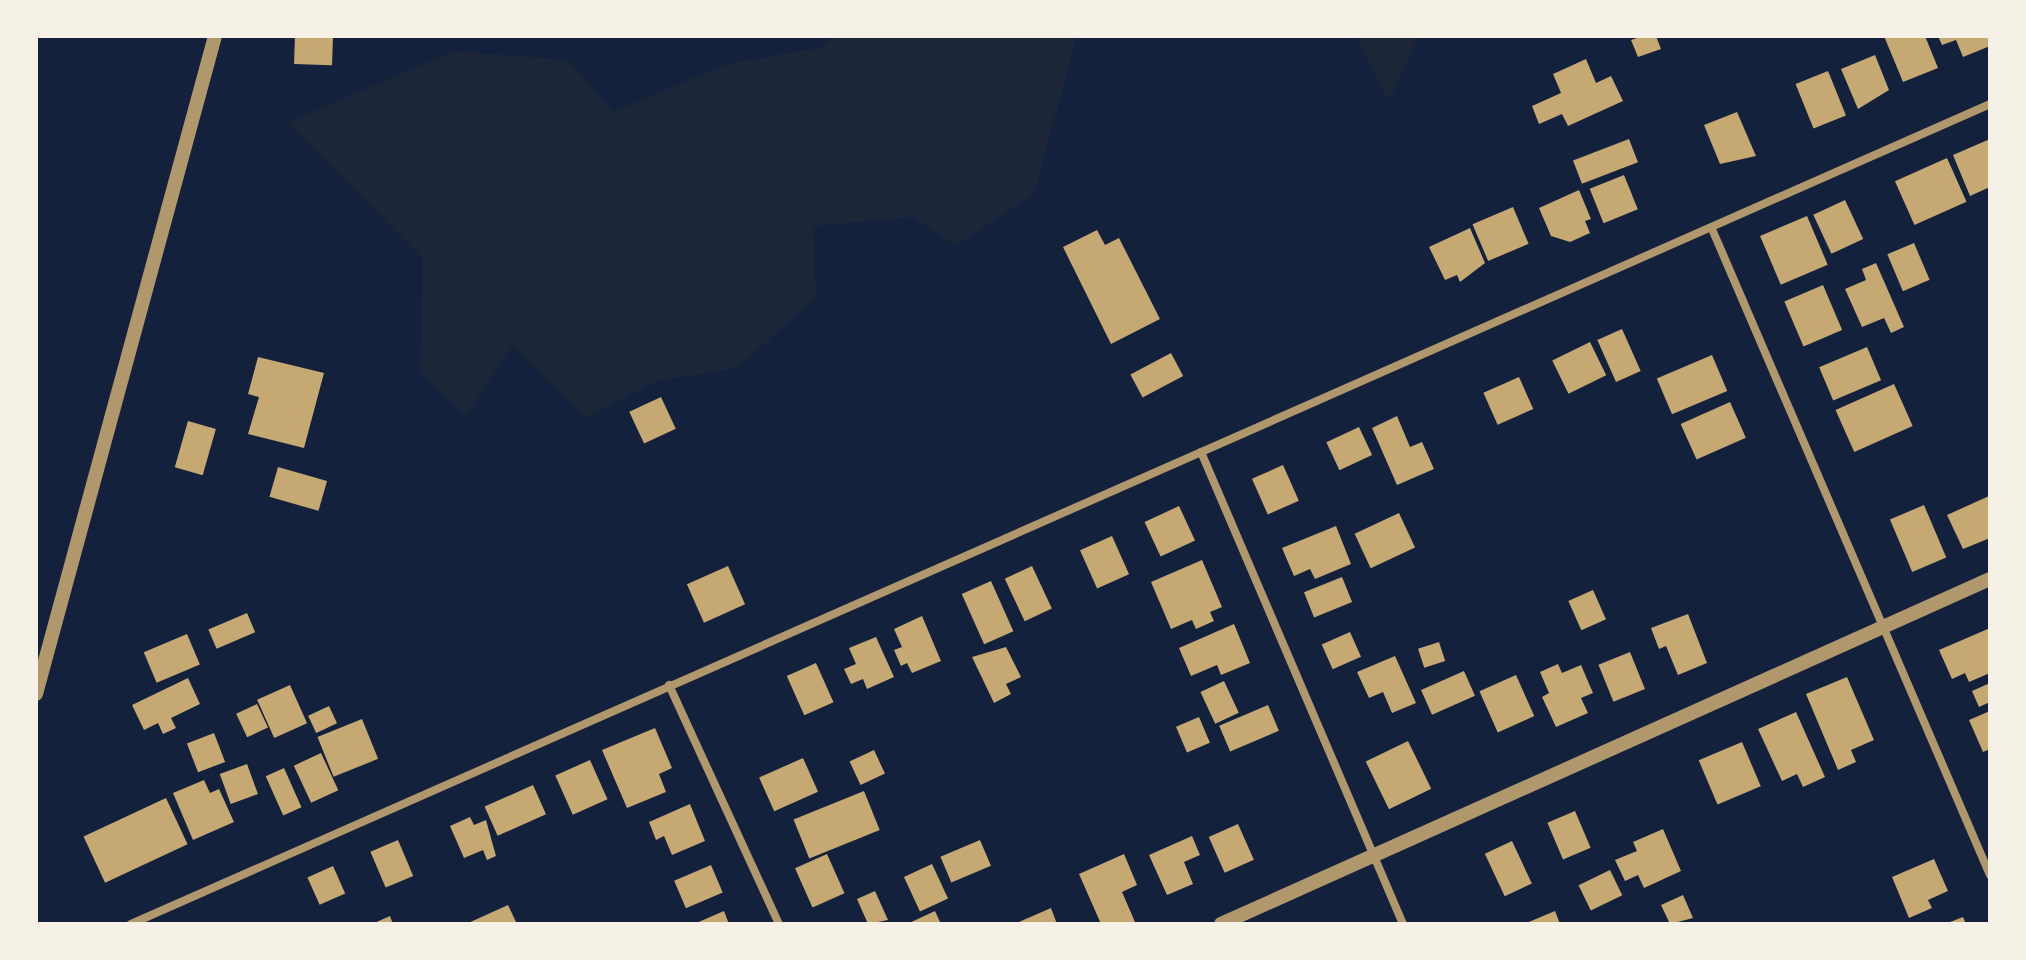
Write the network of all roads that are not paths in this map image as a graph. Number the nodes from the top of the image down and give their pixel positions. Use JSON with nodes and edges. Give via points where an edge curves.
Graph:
{"nodes":[{"id":1,"x":215,"y":36,"type":"edge"},
{"id":2,"x":1990,"y":104,"type":"edge"},
{"id":3,"x":1712,"y":229,"type":"junction"},
{"id":4,"x":1201,"y":452,"type":"junction"},
{"id":5,"x":1990,"y":579,"type":"edge"},
{"id":6,"x":1881,"y":627,"type":"junction"},
{"id":7,"x":669,"y":685,"type":"junction"},
{"id":8,"x":36,"y":694,"type":"edge"},
{"id":9,"x":1374,"y":858,"type":"junction"},
{"id":10,"x":1990,"y":875,"type":"edge"},
{"id":11,"x":131,"y":924,"type":"edge"},
{"id":12,"x":779,"y":924,"type":"edge"},
{"id":13,"x":1221,"y":924,"type":"edge"},
{"id":14,"x":1403,"y":924,"type":"edge"}],
"edges":[{"from":1,"to":8,"type":"street"},
{"from":2,"to":3,"type":"street"},
{"from":3,"to":4,"type":"street"},
{"from":3,"to":6,"type":"street"},
{"from":4,"to":7,"type":"street"},
{"from":4,"to":9,"type":"street"},
{"from":5,"to":6,"type":"street"},
{"from":6,"to":9,"type":"street"},
{"from":6,"to":10,"type":"street"},
{"from":7,"to":11,"type":"street"},
{"from":7,"to":12,"type":"street"},
{"from":9,"to":13,"type":"street"},
{"from":9,"to":14,"type":"street"}]}
